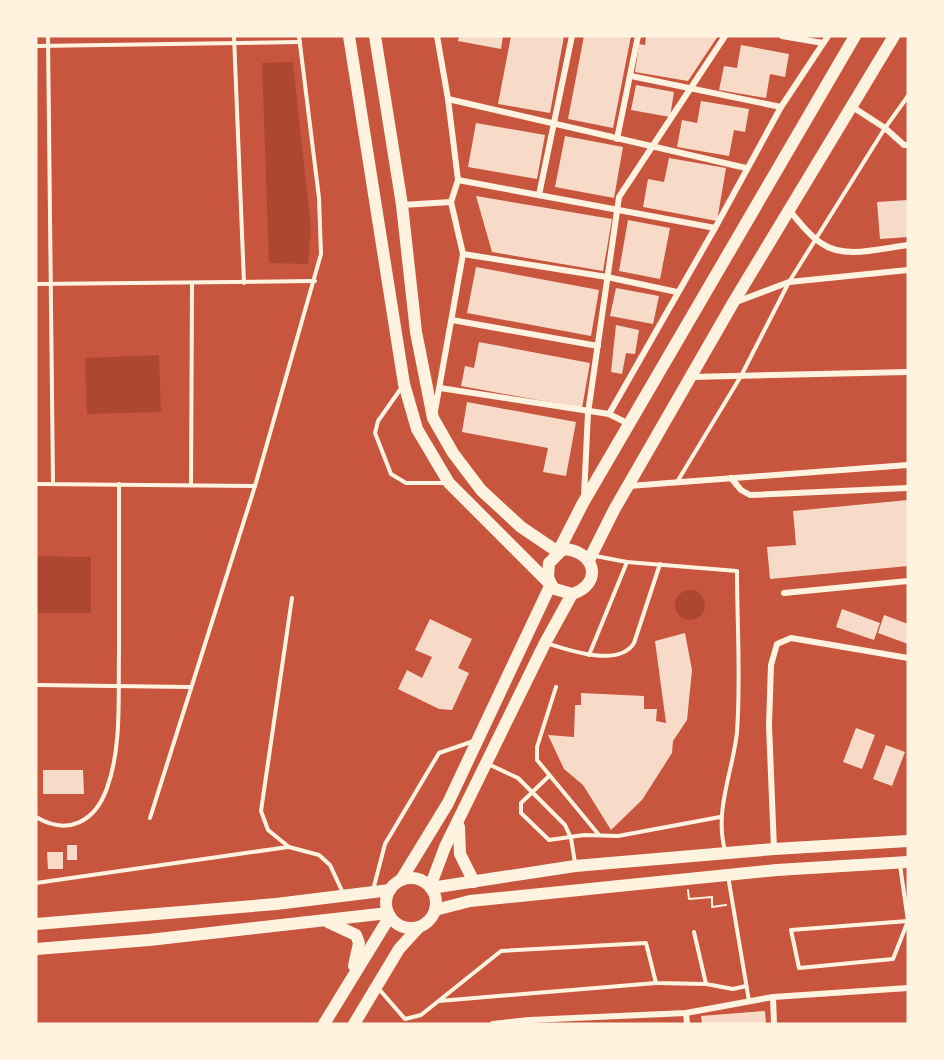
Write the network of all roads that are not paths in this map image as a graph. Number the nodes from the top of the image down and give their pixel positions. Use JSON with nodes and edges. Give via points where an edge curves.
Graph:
{"nodes":[{"id":1,"x":48,"y":36,"type":"edge"},
{"id":2,"x":234,"y":36,"type":"edge"},
{"id":3,"x":299,"y":36,"type":"edge"},
{"id":4,"x":349,"y":36,"type":"edge"},
{"id":5,"x":375,"y":36,"type":"edge"},
{"id":6,"x":437,"y":36,"type":"edge"},
{"id":7,"x":572,"y":36,"type":"edge"},
{"id":8,"x":638,"y":36,"type":"edge"},
{"id":9,"x":725,"y":36,"type":"edge"},
{"id":10,"x":782,"y":36,"type":"edge"},
{"id":11,"x":828,"y":36,"type":"edge"},
{"id":12,"x":855,"y":36,"type":"edge"},
{"id":13,"x":894,"y":36,"type":"edge"},
{"id":14,"x":300,"y":42,"type":"junction"},
{"id":15,"x":234,"y":43,"type":"junction"},
{"id":16,"x":823,"y":43,"type":"junction"},
{"id":17,"x":48,"y":45,"type":"junction"},
{"id":18,"x":36,"y":46,"type":"edge"},
{"id":19,"x":632,"y":76,"type":"junction"},
{"id":20,"x":692,"y":86,"type":"junction"},
{"id":21,"x":908,"y":96,"type":"edge"},
{"id":22,"x":448,"y":99,"type":"junction"},
{"id":23,"x":851,"y":106,"type":"junction"},
{"id":24,"x":781,"y":107,"type":"junction"},
{"id":25,"x":554,"y":125,"type":"junction"},
{"id":26,"x":885,"y":128,"type":"junction"},
{"id":27,"x":617,"y":139,"type":"junction"},
{"id":28,"x":908,"y":145,"type":"edge"},
{"id":29,"x":652,"y":147,"type":"junction"},
{"id":30,"x":746,"y":168,"type":"junction"},
{"id":31,"x":458,"y":180,"type":"junction"},
{"id":32,"x":539,"y":195,"type":"junction"},
{"id":33,"x":451,"y":202,"type":"junction"},
{"id":34,"x":402,"y":205,"type":"junction"},
{"id":35,"x":617,"y":209,"type":"junction"},
{"id":36,"x":788,"y":209,"type":"junction"},
{"id":37,"x":715,"y":228,"type":"junction"},
{"id":38,"x":815,"y":239,"type":"junction"},
{"id":39,"x":908,"y":245,"type":"edge"},
{"id":40,"x":463,"y":254,"type":"junction"},
{"id":41,"x":908,"y":270,"type":"edge"},
{"id":42,"x":608,"y":277,"type":"junction"},
{"id":43,"x":315,"y":282,"type":"junction"},
{"id":44,"x":789,"y":282,"type":"junction"},
{"id":45,"x":244,"y":283,"type":"junction"},
{"id":46,"x":36,"y":284,"type":"edge"},
{"id":47,"x":52,"y":284,"type":"junction"},
{"id":48,"x":192,"y":284,"type":"junction"},
{"id":49,"x":677,"y":292,"type":"junction"},
{"id":50,"x":733,"y":303,"type":"junction"},
{"id":51,"x":452,"y":320,"type":"junction"},
{"id":52,"x":598,"y":346,"type":"junction"},
{"id":53,"x":908,"y":372,"type":"edge"},
{"id":54,"x":741,"y":376,"type":"junction"},
{"id":55,"x":692,"y":377,"type":"junction"},
{"id":56,"x":404,"y":384,"type":"junction"},
{"id":57,"x":440,"y":388,"type":"junction"},
{"id":58,"x":588,"y":413,"type":"junction"},
{"id":59,"x":609,"y":414,"type":"junction"},
{"id":60,"x":433,"y":418,"type":"junction"},
{"id":61,"x":630,"y":424,"type":"junction"},
{"id":62,"x":908,"y":465,"type":"edge"},
{"id":63,"x":731,"y":478,"type":"junction"},
{"id":64,"x":677,"y":482,"type":"junction"},
{"id":65,"x":53,"y":483,"type":"junction"},
{"id":66,"x":449,"y":483,"type":"junction"},
{"id":67,"x":36,"y":484,"type":"edge"},
{"id":68,"x":119,"y":484,"type":"junction"},
{"id":69,"x":191,"y":485,"type":"junction"},
{"id":70,"x":255,"y":486,"type":"junction"},
{"id":71,"x":629,"y":486,"type":"junction"},
{"id":72,"x":908,"y":488,"type":"edge"},
{"id":73,"x":583,"y":503,"type":"junction"},
{"id":74,"x":558,"y":552,"type":"junction"},
{"id":75,"x":590,"y":558,"type":"junction"},
{"id":76,"x":627,"y":562,"type":"junction"},
{"id":77,"x":660,"y":564,"type":"junction"},
{"id":78,"x":908,"y":580,"type":"edge"},
{"id":79,"x":551,"y":584,"type":"junction"},
{"id":80,"x":784,"y":593,"type":"dead end"},
{"id":81,"x":573,"y":594,"type":"junction"},
{"id":82,"x":292,"y":598,"type":"dead end"},
{"id":83,"x":545,"y":643,"type":"junction"},
{"id":84,"x":590,"y":655,"type":"junction"},
{"id":85,"x":908,"y":658,"type":"edge"},
{"id":86,"x":118,"y":684,"type":"junction"},
{"id":87,"x":36,"y":685,"type":"edge"},
{"id":88,"x":189,"y":687,"type":"junction"},
{"id":89,"x":556,"y":687,"type":"dead end"},
{"id":90,"x":480,"y":738,"type":"junction"},
{"id":91,"x":488,"y":764,"type":"junction"},
{"id":92,"x":548,"y":777,"type":"junction"},
{"id":93,"x":533,"y":791,"type":"junction"},
{"id":94,"x":36,"y":817,"type":"edge"},
{"id":95,"x":720,"y":817,"type":"junction"},
{"id":96,"x":150,"y":818,"type":"dead end"},
{"id":97,"x":460,"y":819,"type":"junction"},
{"id":98,"x":600,"y":836,"type":"junction"},
{"id":99,"x":571,"y":838,"type":"junction"},
{"id":100,"x":908,"y":841,"type":"edge"},
{"id":101,"x":289,"y":847,"type":"junction"},
{"id":102,"x":774,"y":849,"type":"junction"},
{"id":103,"x":726,"y":853,"type":"junction"},
{"id":104,"x":904,"y":862,"type":"edge"},
{"id":105,"x":575,"y":866,"type":"junction"},
{"id":106,"x":728,"y":875,"type":"junction"},
{"id":107,"x":401,"y":880,"type":"junction"},
{"id":108,"x":474,"y":882,"type":"junction"},
{"id":109,"x":36,"y":883,"type":"edge"},
{"id":110,"x":431,"y":888,"type":"junction"},
{"id":111,"x":390,"y":890,"type":"junction"},
{"id":112,"x":372,"y":894,"type":"junction"},
{"id":113,"x":345,"y":896,"type":"junction"},
{"id":114,"x":435,"y":910,"type":"junction"},
{"id":115,"x":389,"y":915,"type":"junction"},
{"id":116,"x":324,"y":920,"type":"junction"},
{"id":117,"x":908,"y":921,"type":"edge"},
{"id":118,"x":36,"y":924,"type":"edge"},
{"id":119,"x":418,"y":927,"type":"junction"},
{"id":120,"x":694,"y":932,"type":"dead end"},
{"id":121,"x":36,"y":949,"type":"edge"},
{"id":122,"x":352,"y":975,"type":"junction"},
{"id":123,"x":656,"y":983,"type":"junction"},
{"id":124,"x":706,"y":984,"type":"junction"},
{"id":125,"x":377,"y":986,"type":"junction"},
{"id":126,"x":746,"y":986,"type":"junction"},
{"id":127,"x":908,"y":988,"type":"edge"},
{"id":128,"x":773,"y":998,"type":"junction"},
{"id":129,"x":439,"y":1000,"type":"junction"},
{"id":130,"x":749,"y":1001,"type":"junction"},
{"id":131,"x":686,"y":1013,"type":"junction"},
{"id":132,"x":529,"y":1022,"type":"edge"},
{"id":133,"x":324,"y":1024,"type":"edge"},
{"id":134,"x":354,"y":1024,"type":"edge"},
{"id":135,"x":494,"y":1024,"type":"edge"},
{"id":136,"x":687,"y":1024,"type":"edge"},
{"id":137,"x":774,"y":1024,"type":"edge"}],
"edges":[{"from":1,"to":17,"type":"lane"},
{"from":2,"to":15,"type":"lane"},
{"from":3,"to":14,"type":"lane"},
{"from":4,"to":56,"type":"main road"},
{"from":5,"to":34,"type":"main road"},
{"from":6,"to":22,"type":"street"},
{"from":7,"to":25,"type":"street"},
{"from":8,"to":19,"type":"street"},
{"from":9,"to":20,"type":"street"},
{"from":10,"to":16,"type":"street"},
{"from":11,"to":16,"type":"street"},
{"from":12,"to":61,"type":"main road"},
{"from":13,"to":23,"type":"main road"},
{"from":14,"to":15,"type":"lane"},
{"from":14,"to":43,"type":"lane","via":[[321,224],[321,254]]},
{"from":15,"to":17,"type":"lane"},
{"from":15,"to":45,"type":"lane"},
{"from":16,"to":24,"type":"street"},
{"from":17,"to":18,"type":"lane"},
{"from":17,"to":47,"type":"lane"},
{"from":19,"to":20,"type":"street"},
{"from":19,"to":27,"type":"street"},
{"from":20,"to":24,"type":"street"},
{"from":20,"to":29,"type":"street"},
{"from":21,"to":26,"type":"lane"},
{"from":22,"to":25,"type":"street"},
{"from":22,"to":31,"type":"street"},
{"from":23,"to":26,"type":"street"},
{"from":23,"to":36,"type":"main road"},
{"from":24,"to":30,"type":"street"},
{"from":25,"to":27,"type":"street"},
{"from":25,"to":32,"type":"street"},
{"from":26,"to":28,"type":"street"},
{"from":26,"to":38,"type":"lane"},
{"from":27,"to":29,"type":"street"},
{"from":29,"to":30,"type":"street"},
{"from":29,"to":35,"type":"street","via":[[619,197]]},
{"from":30,"to":37,"type":"street"},
{"from":31,"to":32,"type":"street"},
{"from":31,"to":33,"type":"street"},
{"from":32,"to":35,"type":"street"},
{"from":33,"to":34,"type":"street"},
{"from":33,"to":40,"type":"street"},
{"from":34,"to":60,"type":"main road","via":[[416,332]]},
{"from":35,"to":37,"type":"street"},
{"from":35,"to":42,"type":"street"},
{"from":36,"to":38,"type":"street"},
{"from":36,"to":50,"type":"main road"},
{"from":37,"to":49,"type":"street"},
{"from":38,"to":39,"type":"street","via":[[840,251]]},
{"from":38,"to":44,"type":"lane"},
{"from":40,"to":42,"type":"street"},
{"from":40,"to":51,"type":"street"},
{"from":41,"to":44,"type":"street"},
{"from":42,"to":49,"type":"street"},
{"from":42,"to":52,"type":"street"},
{"from":43,"to":45,"type":"lane"},
{"from":43,"to":70,"type":"lane"},
{"from":44,"to":50,"type":"street"},
{"from":44,"to":54,"type":"lane"},
{"from":45,"to":48,"type":"lane"},
{"from":46,"to":47,"type":"lane"},
{"from":47,"to":48,"type":"lane"},
{"from":47,"to":65,"type":"lane"},
{"from":48,"to":69,"type":"lane"},
{"from":49,"to":59,"type":"street"},
{"from":50,"to":55,"type":"main road"},
{"from":51,"to":52,"type":"street"},
{"from":51,"to":57,"type":"street"},
{"from":52,"to":58,"type":"street"},
{"from":53,"to":54,"type":"street"},
{"from":54,"to":55,"type":"street"},
{"from":54,"to":64,"type":"lane"},
{"from":55,"to":71,"type":"main road"},
{"from":56,"to":66,"type":"main road","via":[[417,429]]},
{"from":56,"to":66,"type":"lane","via":[[378,421],[375,433],[391,474],[406,483]]},
{"from":57,"to":58,"type":"street"},
{"from":57,"to":60,"type":"street"},
{"from":58,"to":59,"type":"street"},
{"from":58,"to":73,"type":"street"},
{"from":59,"to":61,"type":"street"},
{"from":60,"to":74,"type":"main road","via":[[481,490],[521,528]]},
{"from":61,"to":73,"type":"main road"},
{"from":62,"to":63,"type":"street"},
{"from":63,"to":64,"type":"street"},
{"from":63,"to":72,"type":"street","via":[[750,495]]},
{"from":64,"to":71,"type":"street"},
{"from":65,"to":67,"type":"lane"},
{"from":65,"to":68,"type":"lane"},
{"from":66,"to":79,"type":"main road"},
{"from":68,"to":69,"type":"lane"},
{"from":68,"to":86,"type":"lane"},
{"from":69,"to":70,"type":"lane"},
{"from":70,"to":88,"type":"lane"},
{"from":71,"to":75,"type":"main road"},
{"from":73,"to":74,"type":"main road"},
{"from":74,"to":75,"type":"main road","via":[[579,551]]},
{"from":74,"to":79,"type":"main road","via":[[549,563]]},
{"from":75,"to":76,"type":"lane"},
{"from":75,"to":81,"type":"main road","via":[[590,582]]},
{"from":76,"to":77,"type":"lane"},
{"from":76,"to":84,"type":"lane"},
{"from":77,"to":84,"type":"lane","via":[[631,648],[617,655]]},
{"from":77,"to":95,"type":"lane","via":[[737,571],[736,733]]},
{"from":78,"to":80,"type":"street"},
{"from":79,"to":81,"type":"main road","via":[[560,592]]},
{"from":79,"to":90,"type":"main road"},
{"from":81,"to":83,"type":"main road"},
{"from":82,"to":101,"type":"lane","via":[[261,811],[268,830]]},
{"from":83,"to":84,"type":"lane"},
{"from":83,"to":91,"type":"main road"},
{"from":85,"to":102,"type":"street","via":[[791,638],[777,644],[771,665],[770,725]]},
{"from":86,"to":87,"type":"lane"},
{"from":86,"to":88,"type":"lane"},
{"from":86,"to":94,"type":"lane","via":[[113,768],[97,807],[84,821],[68,826],[48,824]]},
{"from":88,"to":96,"type":"lane"},
{"from":89,"to":92,"type":"lane","via":[[536,752]]},
{"from":90,"to":107,"type":"main road","via":[[448,803]]},
{"from":90,"to":112,"type":"lane","via":[[439,753],[385,844]]},
{"from":91,"to":93,"type":"lane","via":[[518,778]]},
{"from":91,"to":97,"type":"main road"},
{"from":92,"to":93,"type":"lane"},
{"from":92,"to":98,"type":"lane"},
{"from":93,"to":99,"type":"lane","via":[[565,825]]},
{"from":93,"to":99,"type":"lane","via":[[520,803],[521,813],[549,840]]},
{"from":95,"to":98,"type":"lane"},
{"from":95,"to":103,"type":"lane"},
{"from":97,"to":108,"type":"main road","via":[[460,854]]},
{"from":97,"to":110,"type":"main road"},
{"from":98,"to":99,"type":"lane"},
{"from":99,"to":105,"type":"lane"},
{"from":100,"to":102,"type":"main road"},
{"from":101,"to":109,"type":"lane"},
{"from":101,"to":113,"type":"lane","via":[[319,855],[330,865]]},
{"from":102,"to":103,"type":"main road"},
{"from":103,"to":105,"type":"main road"},
{"from":104,"to":106,"type":"main road"},
{"from":104,"to":117,"type":"lane"},
{"from":105,"to":108,"type":"main road"},
{"from":106,"to":114,"type":"main road","via":[[470,901]]},
{"from":106,"to":126,"type":"lane"},
{"from":107,"to":110,"type":"main road","via":[[414,878]]},
{"from":107,"to":111,"type":"main road"},
{"from":108,"to":110,"type":"main road"},
{"from":110,"to":114,"type":"main road"},
{"from":111,"to":112,"type":"main road"},
{"from":111,"to":115,"type":"main road"},
{"from":112,"to":113,"type":"main road"},
{"from":113,"to":118,"type":"main road"},
{"from":114,"to":119,"type":"main road"},
{"from":115,"to":116,"type":"main road"},
{"from":115,"to":119,"type":"main road","via":[[399,925]]},
{"from":115,"to":122,"type":"main road"},
{"from":116,"to":121,"type":"main road"},
{"from":116,"to":122,"type":"main road","via":[[351,930],[358,937]]},
{"from":117,"to":117,"type":"lane","via":[[893,959],[799,968],[791,930]]},
{"from":119,"to":125,"type":"main road"},
{"from":120,"to":124,"type":"lane"},
{"from":122,"to":133,"type":"main road"},
{"from":123,"to":124,"type":"lane"},
{"from":123,"to":129,"type":"lane"},
{"from":123,"to":129,"type":"lane","via":[[646,943],[501,951]]},
{"from":124,"to":126,"type":"lane","via":[[733,989]]},
{"from":125,"to":129,"type":"lane","via":[[405,1019],[421,1015]]},
{"from":125,"to":134,"type":"main road"},
{"from":126,"to":130,"type":"lane"},
{"from":127,"to":128,"type":"street"},
{"from":128,"to":130,"type":"street"},
{"from":128,"to":137,"type":"street"},
{"from":130,"to":131,"type":"street"},
{"from":131,"to":132,"type":"street"},
{"from":131,"to":136,"type":"street"},
{"from":132,"to":135,"type":"street"}]}
